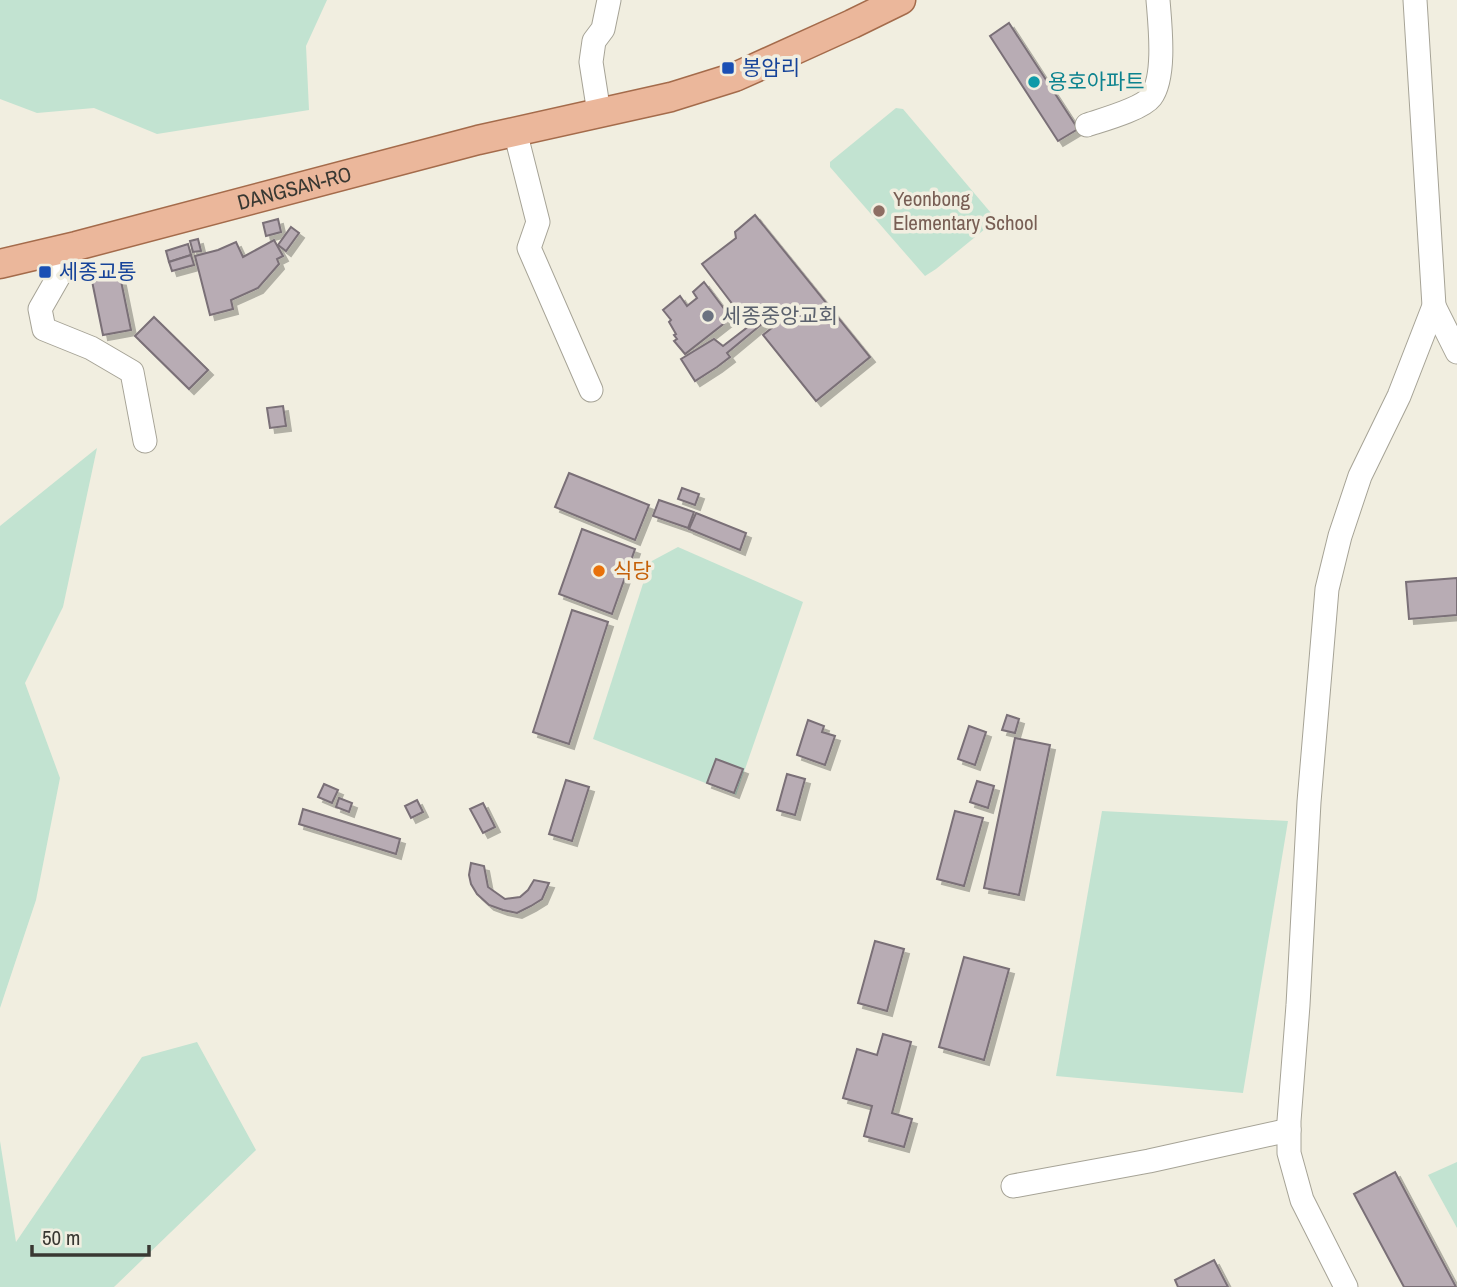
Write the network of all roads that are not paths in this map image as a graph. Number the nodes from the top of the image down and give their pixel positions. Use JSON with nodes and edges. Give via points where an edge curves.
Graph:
{"nodes":[{"id":1,"x":609,"y":0,"type":"edge"},
{"id":2,"x":1158,"y":0,"type":"edge"},
{"id":3,"x":1415,"y":0,"type":"edge"},
{"id":4,"x":891,"y":3,"type":"edge"},
{"id":5,"x":599,"y":113,"type":"junction"},
{"id":6,"x":1087,"y":125,"type":"dead end"},
{"id":7,"x":515,"y":131,"type":"junction"},
{"id":8,"x":76,"y":246,"type":"junction"},
{"id":9,"x":0,"y":264,"type":"edge"},
{"id":10,"x":1434,"y":306,"type":"junction"},
{"id":11,"x":1457,"y":352,"type":"edge"},
{"id":12,"x":591,"y":390,"type":"dead end"},
{"id":13,"x":145,"y":441,"type":"dead end"},
{"id":14,"x":1289,"y":1130,"type":"junction"},
{"id":15,"x":1013,"y":1186,"type":"dead end"},
{"id":16,"x":1346,"y":1287,"type":"edge"}],
"edges":[{"from":1,"to":5,"type":"street","via":[[591,62]]},
{"from":2,"to":6,"type":"street","via":[[1159,79],[1150,98],[1124,113]]},
{"from":3,"to":10,"type":"street"},
{"from":4,"to":5,"type":"main road","name":"DANGSAN-RO","via":[[735,77]]},
{"from":5,"to":7,"type":"main road","name":"DANGSAN-RO"},
{"from":7,"to":8,"type":"main road","name":"DANGSAN-RO"},
{"from":7,"to":12,"type":"street","via":[[538,222],[529,248]]},
{"from":8,"to":9,"type":"main road","name":"DANGSAN-RO"},
{"from":8,"to":13,"type":"street","via":[[40,309],[44,329],[91,348],[132,372]]},
{"from":10,"to":11,"type":"street"},
{"from":10,"to":14,"type":"street","via":[[1399,396],[1360,476],[1327,589]]},
{"from":14,"to":15,"type":"street"},
{"from":14,"to":16,"type":"street","via":[[1289,1153],[1302,1200]]}]}
